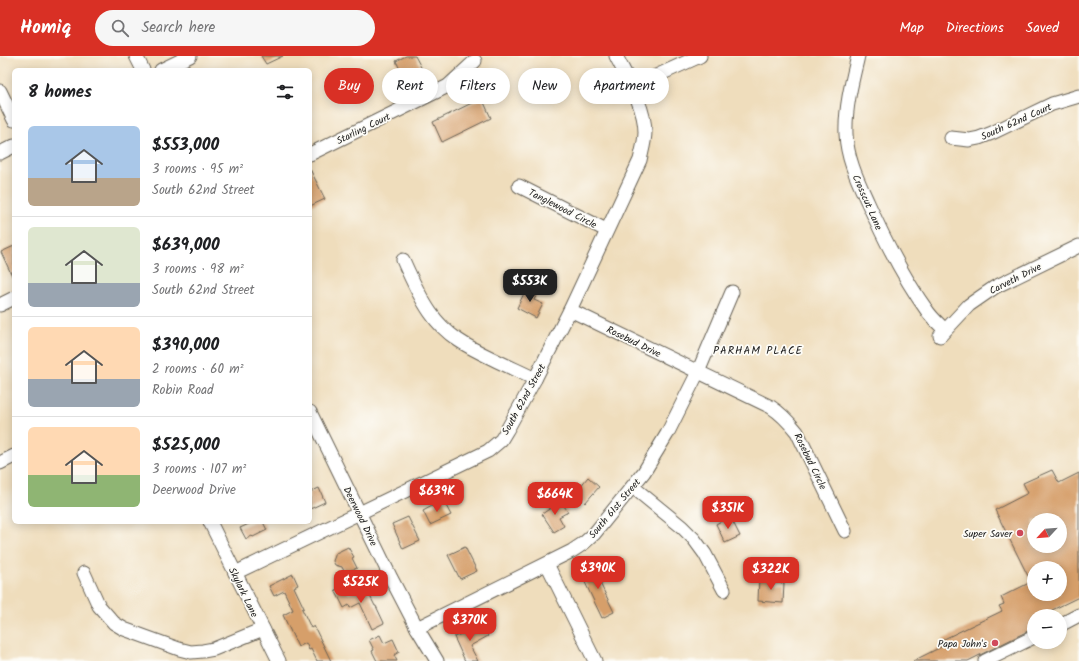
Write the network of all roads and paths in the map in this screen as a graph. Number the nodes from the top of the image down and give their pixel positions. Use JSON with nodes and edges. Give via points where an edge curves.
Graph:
{"nodes":[{"id":1,"x":136,"y":56,"type":"edge"},
{"id":2,"x":190,"y":56,"type":"edge"},
{"id":3,"x":616,"y":56,"type":"edge"},
{"id":4,"x":700,"y":56,"type":"edge"},
{"id":5,"x":856,"y":56,"type":"edge"},
{"id":6,"x":475,"y":61,"type":"dead end"},
{"id":7,"x":142,"y":68,"type":"edge"},
{"id":8,"x":165,"y":68,"type":"edge"},
{"id":9,"x":622,"y":68,"type":"edge"},
{"id":10,"x":669,"y":70,"type":"edge"},
{"id":11,"x":0,"y":91,"type":"edge"},
{"id":12,"x":1079,"y":96,"type":"edge"},
{"id":13,"x":638,"y":104,"type":"edge"},
{"id":14,"x":12,"y":116,"type":"edge"},
{"id":15,"x":951,"y":138,"type":"dead end"},
{"id":16,"x":12,"y":147,"type":"edge"},
{"id":17,"x":0,"y":153,"type":"edge"},
{"id":18,"x":312,"y":153,"type":"edge"},
{"id":19,"x":519,"y":186,"type":"dead end"},
{"id":20,"x":606,"y":230,"type":"junction"},
{"id":21,"x":1079,"y":246,"type":"edge"},
{"id":22,"x":403,"y":260,"type":"dead end"},
{"id":23,"x":732,"y":292,"type":"dead end"},
{"id":24,"x":12,"y":299,"type":"edge"},
{"id":25,"x":0,"y":305,"type":"edge"},
{"id":26,"x":570,"y":310,"type":"junction"},
{"id":27,"x":942,"y":333,"type":"joint"},
{"id":28,"x":698,"y":372,"type":"junction"},
{"id":29,"x":535,"y":379,"type":"junction"},
{"id":30,"x":312,"y":416,"type":"edge"},
{"id":31,"x":12,"y":457,"type":"edge"},
{"id":32,"x":0,"y":463,"type":"edge"},
{"id":33,"x":633,"y":487,"type":"junction"},
{"id":34,"x":359,"y":513,"type":"junction"},
{"id":35,"x":211,"y":524,"type":"edge"},
{"id":36,"x":845,"y":531,"type":"dead end"},
{"id":37,"x":547,"y":564,"type":"junction"},
{"id":38,"x":84,"y":573,"type":"dead end"},
{"id":39,"x":235,"y":574,"type":"junction"},
{"id":40,"x":724,"y":590,"type":"dead end"},
{"id":41,"x":1079,"y":615,"type":"edge"},
{"id":42,"x":1067,"y":621,"type":"edge"},
{"id":43,"x":417,"y":628,"type":"junction"},
{"id":44,"x":263,"y":629,"type":"junction"},
{"id":45,"x":1027,"y":640,"type":"edge"},
{"id":46,"x":279,"y":661,"type":"edge"},
{"id":47,"x":437,"y":661,"type":"edge"},
{"id":48,"x":595,"y":661,"type":"edge"},
{"id":49,"x":985,"y":661,"type":"edge"}],
"edges":[{"from":1,"to":7,"type":"street"},
{"from":2,"to":8,"type":"street"},
{"from":3,"to":9,"type":"street"},
{"from":4,"to":10,"type":"street"},
{"from":5,"to":27,"type":"street","name":"Crosscut Lane","via":[[849,94],[846,133],[855,175],[900,270]]},
{"from":6,"to":18,"type":"street","name":"Starling Court","via":[[448,86]]},
{"from":11,"to":14,"type":"street"},
{"from":12,"to":15,"type":"street","name":"South 62nd Court","via":[[1052,104],[979,138]]},
{"from":13,"to":20,"type":"street","name":"South 62nd Street","via":[[645,130],[640,160]]},
{"from":16,"to":17,"type":"street"},
{"from":19,"to":20,"type":"street","name":"Tanglewood Circle"},
{"from":20,"to":26,"type":"street","name":"South 62nd Street"},
{"from":21,"to":27,"type":"street","name":"Carveth Drive","via":[[995,287],[968,305]]},
{"from":22,"to":29,"type":"street","via":[[421,298],[440,325],[451,335],[465,345]]},
{"from":23,"to":28,"type":"street","name":"South 61st Street"},
{"from":24,"to":25,"type":"street"},
{"from":26,"to":28,"type":"street","name":"Rosebud Drive"},
{"from":26,"to":29,"type":"street","name":"South 62nd Street"},
{"from":28,"to":33,"type":"street","name":"South 61st Street","via":[[667,434]]},
{"from":28,"to":36,"type":"street","name":"Rosebud Circle","via":[[771,407],[789,421],[797,432]]},
{"from":29,"to":34,"type":"street","name":"South 62nd Street","via":[[507,430],[495,446]]},
{"from":30,"to":34,"type":"street","name":"Deerwood Drive"},
{"from":31,"to":32,"type":"street"},
{"from":33,"to":37,"type":"street","name":"South 61st Street","via":[[584,543]]},
{"from":33,"to":40,"type":"street","via":[[694,539]]},
{"from":34,"to":39,"type":"street","name":"South 62nd Street"},
{"from":34,"to":43,"type":"street","name":"Deerwood Drive"},
{"from":35,"to":39,"type":"street","name":"Skylark Lane"},
{"from":37,"to":43,"type":"street","name":"South 61st Street"},
{"from":37,"to":48,"type":"street"},
{"from":38,"to":44,"type":"street","via":[[99,606],[114,623],[178,649],[191,652],[214,649]]},
{"from":39,"to":44,"type":"street","name":"Skylark Lane"},
{"from":41,"to":42,"type":"street"},
{"from":43,"to":47,"type":"street","name":"Deerwood Drive"},
{"from":44,"to":46,"type":"street","name":"Skylark Lane"},
{"from":45,"to":49,"type":"street"}]}
